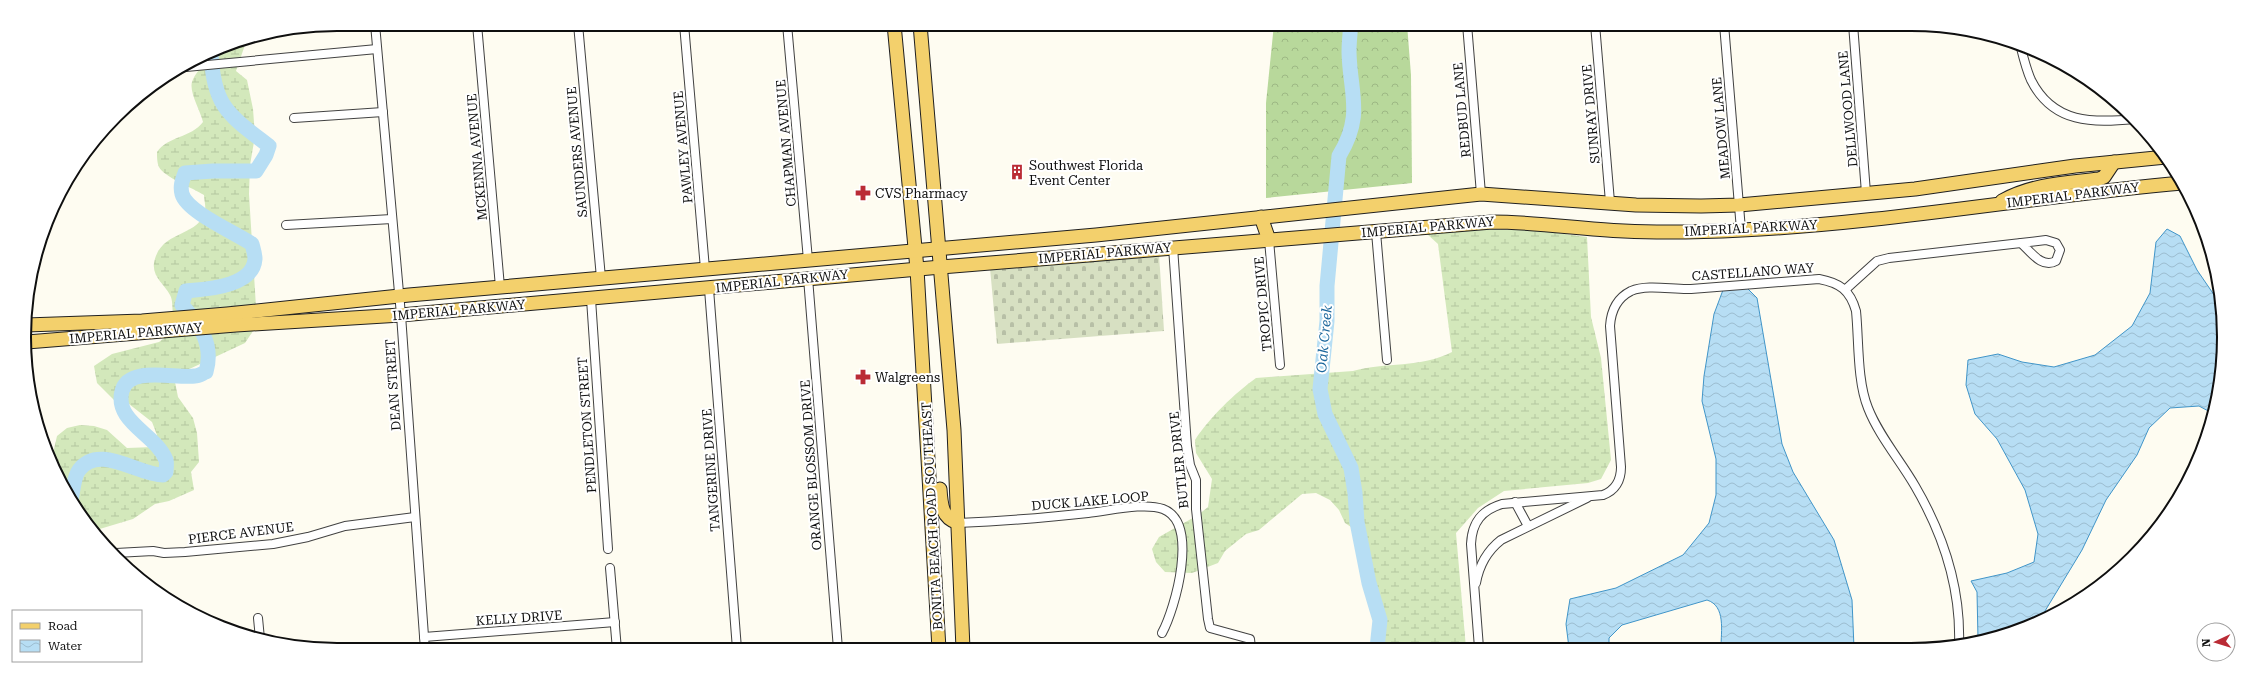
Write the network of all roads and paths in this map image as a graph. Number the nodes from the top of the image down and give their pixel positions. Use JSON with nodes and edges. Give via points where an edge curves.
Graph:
{"nodes":[{"id":1,"x":376,"y":31,"type":"edge"},
{"id":2,"x":478,"y":31,"type":"edge"},
{"id":3,"x":579,"y":31,"type":"edge"},
{"id":4,"x":685,"y":31,"type":"edge"},
{"id":5,"x":788,"y":31,"type":"edge"},
{"id":6,"x":895,"y":31,"type":"edge"},
{"id":7,"x":921,"y":31,"type":"edge"},
{"id":8,"x":1467,"y":31,"type":"edge"},
{"id":9,"x":1596,"y":31,"type":"edge"},
{"id":10,"x":1725,"y":31,"type":"edge"},
{"id":11,"x":1854,"y":31,"type":"edge"},
{"id":12,"x":378,"y":49,"type":"junction"},
{"id":13,"x":2022,"y":52,"type":"edge"},
{"id":14,"x":196,"y":66,"type":"edge"},
{"id":15,"x":383,"y":112,"type":"junction"},
{"id":16,"x":294,"y":118,"type":"dead end"},
{"id":17,"x":2126,"y":120,"type":"edge"},
{"id":18,"x":2159,"y":158,"type":"edge"},
{"id":19,"x":2114,"y":162,"type":"junction"},
{"id":20,"x":2175,"y":183,"type":"edge"},
{"id":21,"x":1866,"y":193,"type":"junction"},
{"id":22,"x":1481,"y":194,"type":"junction"},
{"id":23,"x":1610,"y":202,"type":"junction"},
{"id":24,"x":1739,"y":205,"type":"junction"},
{"id":25,"x":1995,"y":205,"type":"junction"},
{"id":26,"x":1261,"y":217,"type":"junction"},
{"id":27,"x":392,"y":219,"type":"junction"},
{"id":28,"x":1206,"y":222,"type":"junction"},
{"id":29,"x":286,"y":225,"type":"dead end"},
{"id":30,"x":1741,"y":230,"type":"junction"},
{"id":31,"x":1376,"y":232,"type":"junction"},
{"id":32,"x":1269,"y":240,"type":"junction"},
{"id":33,"x":2022,"y":243,"type":"dead end"},
{"id":34,"x":1173,"y":247,"type":"junction"},
{"id":35,"x":939,"y":248,"type":"junction"},
{"id":36,"x":915,"y":250,"type":"junction"},
{"id":37,"x":808,"y":260,"type":"junction"},
{"id":38,"x":941,"y":266,"type":"junction"},
{"id":39,"x":705,"y":269,"type":"junction"},
{"id":40,"x":917,"y":269,"type":"junction"},
{"id":41,"x":600,"y":278,"type":"junction"},
{"id":42,"x":808,"y":278,"type":"junction"},
{"id":43,"x":500,"y":287,"type":"junction"},
{"id":44,"x":709,"y":289,"type":"junction"},
{"id":45,"x":1846,"y":289,"type":"junction"},
{"id":46,"x":399,"y":296,"type":"junction"},
{"id":47,"x":591,"y":299,"type":"junction"},
{"id":48,"x":401,"y":315,"type":"junction"},
{"id":49,"x":32,"y":325,"type":"edge"},
{"id":50,"x":145,"y":326,"type":"junction"},
{"id":51,"x":31,"y":341,"type":"edge"},
{"id":52,"x":1387,"y":360,"type":"dead end"},
{"id":53,"x":1280,"y":366,"type":"dead end"},
{"id":54,"x":926,"y":416,"type":"junction"},
{"id":55,"x":1591,"y":496,"type":"junction"},
{"id":56,"x":1515,"y":502,"type":"junction"},
{"id":57,"x":415,"y":517,"type":"junction"},
{"id":58,"x":958,"y":523,"type":"junction"},
{"id":59,"x":1528,"y":526,"type":"junction"},
{"id":60,"x":608,"y":549,"type":"dead end"},
{"id":61,"x":121,"y":553,"type":"edge"},
{"id":62,"x":610,"y":568,"type":"dead end"},
{"id":63,"x":1475,"y":593,"type":"junction"},
{"id":64,"x":258,"y":618,"type":"dead end"},
{"id":65,"x":615,"y":622,"type":"junction"},
{"id":66,"x":259,"y":633,"type":"edge"},
{"id":67,"x":1162,"y":633,"type":"dead end"},
{"id":68,"x":424,"y":637,"type":"junction"},
{"id":69,"x":1959,"y":639,"type":"edge"},
{"id":70,"x":424,"y":643,"type":"edge"},
{"id":71,"x":616,"y":643,"type":"edge"},
{"id":72,"x":736,"y":643,"type":"edge"},
{"id":73,"x":838,"y":643,"type":"edge"},
{"id":74,"x":939,"y":643,"type":"edge"},
{"id":75,"x":963,"y":643,"type":"edge"},
{"id":76,"x":1250,"y":643,"type":"edge"},
{"id":77,"x":1479,"y":643,"type":"edge"}],
"edges":[{"from":1,"to":12,"type":"street","name":"DEAN STREET"},
{"from":2,"to":43,"type":"street","name":"MCKENNA AVENUE"},
{"from":3,"to":41,"type":"street","name":"SAUNDERS AVENUE"},
{"from":4,"to":39,"type":"street","name":"PAWLEY AVENUE"},
{"from":5,"to":37,"type":"street","name":"CHAPMAN AVENUE"},
{"from":6,"to":36,"type":"main road","name":"BONITA BEACH ROAD SOUTHEAST"},
{"from":7,"to":35,"type":"main road","name":"BONITA BEACH ROAD SOUTHEAST"},
{"from":8,"to":22,"type":"street","name":"REDBUD LANE"},
{"from":9,"to":23,"type":"street","name":"SUNRAY DRIVE"},
{"from":10,"to":24,"type":"street","name":"MEADOW LANE"},
{"from":11,"to":21,"type":"street","name":"DELLWOOD LANE"},
{"from":12,"to":14,"type":"street"},
{"from":12,"to":15,"type":"street","name":"DEAN STREET"},
{"from":13,"to":17,"type":"street","via":[[2031,80],[2052,106],[2065,114],[2092,122]]},
{"from":15,"to":16,"type":"street"},
{"from":15,"to":27,"type":"street","name":"DEAN STREET"},
{"from":18,"to":19,"type":"main road","name":"IMPERIAL PARKWAY"},
{"from":19,"to":21,"type":"main road","name":"IMPERIAL PARKWAY","via":[[1923,188]]},
{"from":19,"to":25,"type":"main road","via":[[2104,177],[2099,179],[2034,187],[2016,192]]},
{"from":20,"to":25,"type":"main road","name":"IMPERIAL PARKWAY","via":[[2071,193]]},
{"from":21,"to":24,"type":"main road","name":"IMPERIAL PARKWAY"},
{"from":22,"to":23,"type":"main road","name":"IMPERIAL PARKWAY"},
{"from":22,"to":26,"type":"main road","name":"IMPERIAL PARKWAY"},
{"from":23,"to":24,"type":"main road","name":"IMPERIAL PARKWAY"},
{"from":24,"to":30,"type":"street","name":"MEADOW LANE"},
{"from":25,"to":30,"type":"main road","name":"IMPERIAL PARKWAY","via":[[1806,226]]},
{"from":26,"to":28,"type":"main road","name":"IMPERIAL PARKWAY"},
{"from":26,"to":32,"type":"main road"},
{"from":27,"to":29,"type":"street"},
{"from":27,"to":46,"type":"street","name":"DEAN STREET"},
{"from":28,"to":34,"type":"main road","via":[[1179,234],[1174,239]]},
{"from":28,"to":35,"type":"main road","name":"IMPERIAL PARKWAY"},
{"from":30,"to":31,"type":"main road","name":"IMPERIAL PARKWAY","via":[[1624,231],[1526,222],[1492,222]]},
{"from":31,"to":32,"type":"main road","name":"IMPERIAL PARKWAY"},
{"from":31,"to":52,"type":"street"},
{"from":32,"to":34,"type":"main road","name":"IMPERIAL PARKWAY"},
{"from":32,"to":53,"type":"street","name":"TROPIC DRIVE"},
{"from":33,"to":45,"type":"street","via":[[1883,260],[1871,266]]},
{"from":34,"to":38,"type":"main road","name":"IMPERIAL PARKWAY"},
{"from":34,"to":76,"type":"street","name":"BUTLER DRIVE","via":[[1187,446],[1196,480],[1196,509],[1208,619],[1210,628],[1250,639]]},
{"from":35,"to":36,"type":"main road","name":"IMPERIAL PARKWAY"},
{"from":35,"to":38,"type":"main road","name":"BONITA BEACH ROAD SOUTHEAST"},
{"from":36,"to":37,"type":"main road","name":"IMPERIAL PARKWAY"},
{"from":36,"to":40,"type":"main road","name":"BONITA BEACH ROAD SOUTHEAST"},
{"from":37,"to":39,"type":"main road","name":"IMPERIAL PARKWAY"},
{"from":38,"to":40,"type":"main road","name":"IMPERIAL PARKWAY"},
{"from":38,"to":58,"type":"main road","name":"BONITA BEACH ROAD SOUTHEAST","via":[[954,430]]},
{"from":39,"to":41,"type":"main road","name":"IMPERIAL PARKWAY"},
{"from":40,"to":42,"type":"main road","name":"IMPERIAL PARKWAY"},
{"from":40,"to":54,"type":"main road","name":"BONITA BEACH ROAD SOUTHEAST"},
{"from":41,"to":43,"type":"main road","name":"IMPERIAL PARKWAY"},
{"from":42,"to":44,"type":"main road","name":"IMPERIAL PARKWAY"},
{"from":42,"to":73,"type":"street","name":"ORANGE BLOSSOM DRIVE"},
{"from":43,"to":46,"type":"main road","name":"IMPERIAL PARKWAY"},
{"from":44,"to":47,"type":"main road","name":"IMPERIAL PARKWAY"},
{"from":44,"to":72,"type":"street","name":"TANGERINE DRIVE"},
{"from":45,"to":55,"type":"street","name":"CASTELLANO WAY","via":[[1834,282],[1819,279],[1691,289],[1642,288],[1622,297],[1614,307],[1610,326],[1621,474],[1608,493]]},
{"from":45,"to":69,"type":"street","via":[[1853,299],[1856,311],[1863,389],[1868,407],[1875,423],[1915,486],[1944,546],[1956,599]]},
{"from":46,"to":48,"type":"street","name":"DEAN STREET"},
{"from":46,"to":50,"type":"main road","name":"IMPERIAL PARKWAY","via":[[227,314]]},
{"from":47,"to":48,"type":"main road","name":"IMPERIAL PARKWAY"},
{"from":47,"to":60,"type":"street","name":"PENDLETON STREET"},
{"from":48,"to":50,"type":"main road","name":"IMPERIAL PARKWAY","via":[[236,325]]},
{"from":48,"to":57,"type":"street","name":"DEAN STREET"},
{"from":49,"to":50,"type":"main road","name":"IMPERIAL PARKWAY"},
{"from":50,"to":51,"type":"main road","name":"IMPERIAL PARKWAY"},
{"from":54,"to":58,"type":"main road","via":[[936,436],[941,505],[944,514]]},
{"from":54,"to":74,"type":"main road","name":"BONITA BEACH ROAD SOUTHEAST"},
{"from":55,"to":56,"type":"street","name":"CASTELLANO WAY"},
{"from":55,"to":59,"type":"street","name":"CASTELLANO WAY"},
{"from":56,"to":59,"type":"street"},
{"from":56,"to":63,"type":"street","name":"CASTELLANO WAY","via":[[1489,509],[1475,523],[1471,544]]},
{"from":57,"to":61,"type":"street","name":"PIERCE AVENUE","via":[[345,526],[297,540],[259,546],[185,552]]},
{"from":57,"to":68,"type":"street","name":"DEAN STREET"},
{"from":58,"to":67,"type":"street","name":"DUCK LAKE LOOP","via":[[1138,507],[1169,512],[1180,532],[1182,565],[1172,612]]},
{"from":58,"to":75,"type":"main road","name":"BONITA BEACH ROAD SOUTHEAST"},
{"from":59,"to":63,"type":"street","name":"CASTELLANO WAY","via":[[1506,536],[1491,549],[1480,569]]},
{"from":62,"to":65,"type":"street"},
{"from":63,"to":77,"type":"street","name":"CASTELLANO WAY"},
{"from":64,"to":66,"type":"street"},
{"from":65,"to":68,"type":"street","name":"KELLY DRIVE"},
{"from":65,"to":71,"type":"street"},
{"from":68,"to":70,"type":"street","name":"DEAN STREET"}]}
